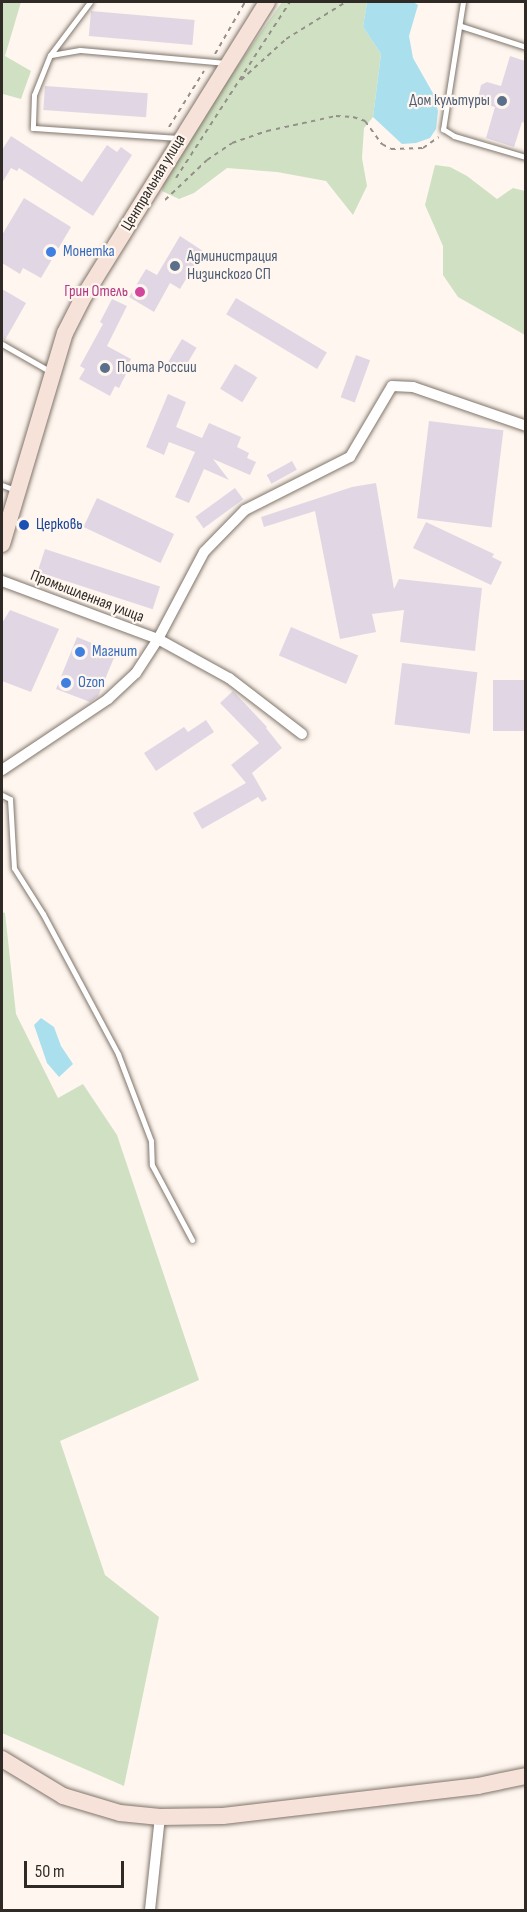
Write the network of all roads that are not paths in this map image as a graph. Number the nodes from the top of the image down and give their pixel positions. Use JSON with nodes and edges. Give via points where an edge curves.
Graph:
{"nodes":[{"id":1,"x":90,"y":2,"type":"edge"},
{"id":2,"x":267,"y":2,"type":"edge"},
{"id":3,"x":463,"y":2,"type":"edge"},
{"id":4,"x":461,"y":26,"type":"junction"},
{"id":5,"x":525,"y":47,"type":"edge"},
{"id":6,"x":50,"y":55,"type":"junction"},
{"id":7,"x":228,"y":63,"type":"junction"},
{"id":8,"x":181,"y":138,"type":"junction"},
{"id":9,"x":525,"y":157,"type":"edge"},
{"id":10,"x":2,"y":344,"type":"edge"},
{"id":11,"x":52,"y":373,"type":"junction"},
{"id":12,"x":525,"y":426,"type":"edge"},
{"id":13,"x":2,"y":485,"type":"edge"},
{"id":14,"x":19,"y":491,"type":"junction"},
{"id":15,"x":2,"y":544,"type":"edge"},
{"id":16,"x":2,"y":581,"type":"edge"},
{"id":17,"x":159,"y":640,"type":"junction"},
{"id":18,"x":302,"y":734,"type":"dead end"},
{"id":19,"x":2,"y":770,"type":"edge"},
{"id":20,"x":2,"y":795,"type":"edge"},
{"id":21,"x":192,"y":1240,"type":"dead end"},
{"id":22,"x":2,"y":1759,"type":"edge"},
{"id":23,"x":525,"y":1776,"type":"edge"},
{"id":24,"x":160,"y":1817,"type":"junction"},
{"id":25,"x":150,"y":1911,"type":"edge"}],
"edges":[{"from":1,"to":6,"type":"lane"},
{"from":2,"to":7,"type":"street","name":"Центральная улица"},
{"from":3,"to":4,"type":"lane"},
{"from":4,"to":5,"type":"lane"},
{"from":4,"to":9,"type":"lane","via":[[443,129],[454,136]]},
{"from":6,"to":7,"type":"lane","via":[[80,50]]},
{"from":6,"to":8,"type":"lane","via":[[34,95],[33,128]]},
{"from":7,"to":8,"type":"street","name":"Центральная улица"},
{"from":8,"to":11,"type":"street","name":"Центральная улица","via":[[81,301]]},
{"from":10,"to":11,"type":"lane"},
{"from":11,"to":14,"type":"street","name":"Центральная улица"},
{"from":12,"to":17,"type":"street","via":[[413,387],[392,386],[350,457],[245,510],[204,552]]},
{"from":13,"to":14,"type":"lane"},
{"from":14,"to":15,"type":"street","name":"Центральная улица"},
{"from":16,"to":17,"type":"street","name":"Промышленная улица"},
{"from":17,"to":18,"type":"street","name":"Промышленная улица","via":[[229,678]]},
{"from":17,"to":19,"type":"street","via":[[136,673],[108,699]]},
{"from":20,"to":21,"type":"lane","via":[[10,799],[14,868],[118,1054],[151,1141],[152,1165]]},
{"from":22,"to":24,"type":"street","via":[[63,1796],[120,1813]]},
{"from":23,"to":24,"type":"street","via":[[478,1786],[223,1816]]},
{"from":24,"to":25,"type":"street"}]}
